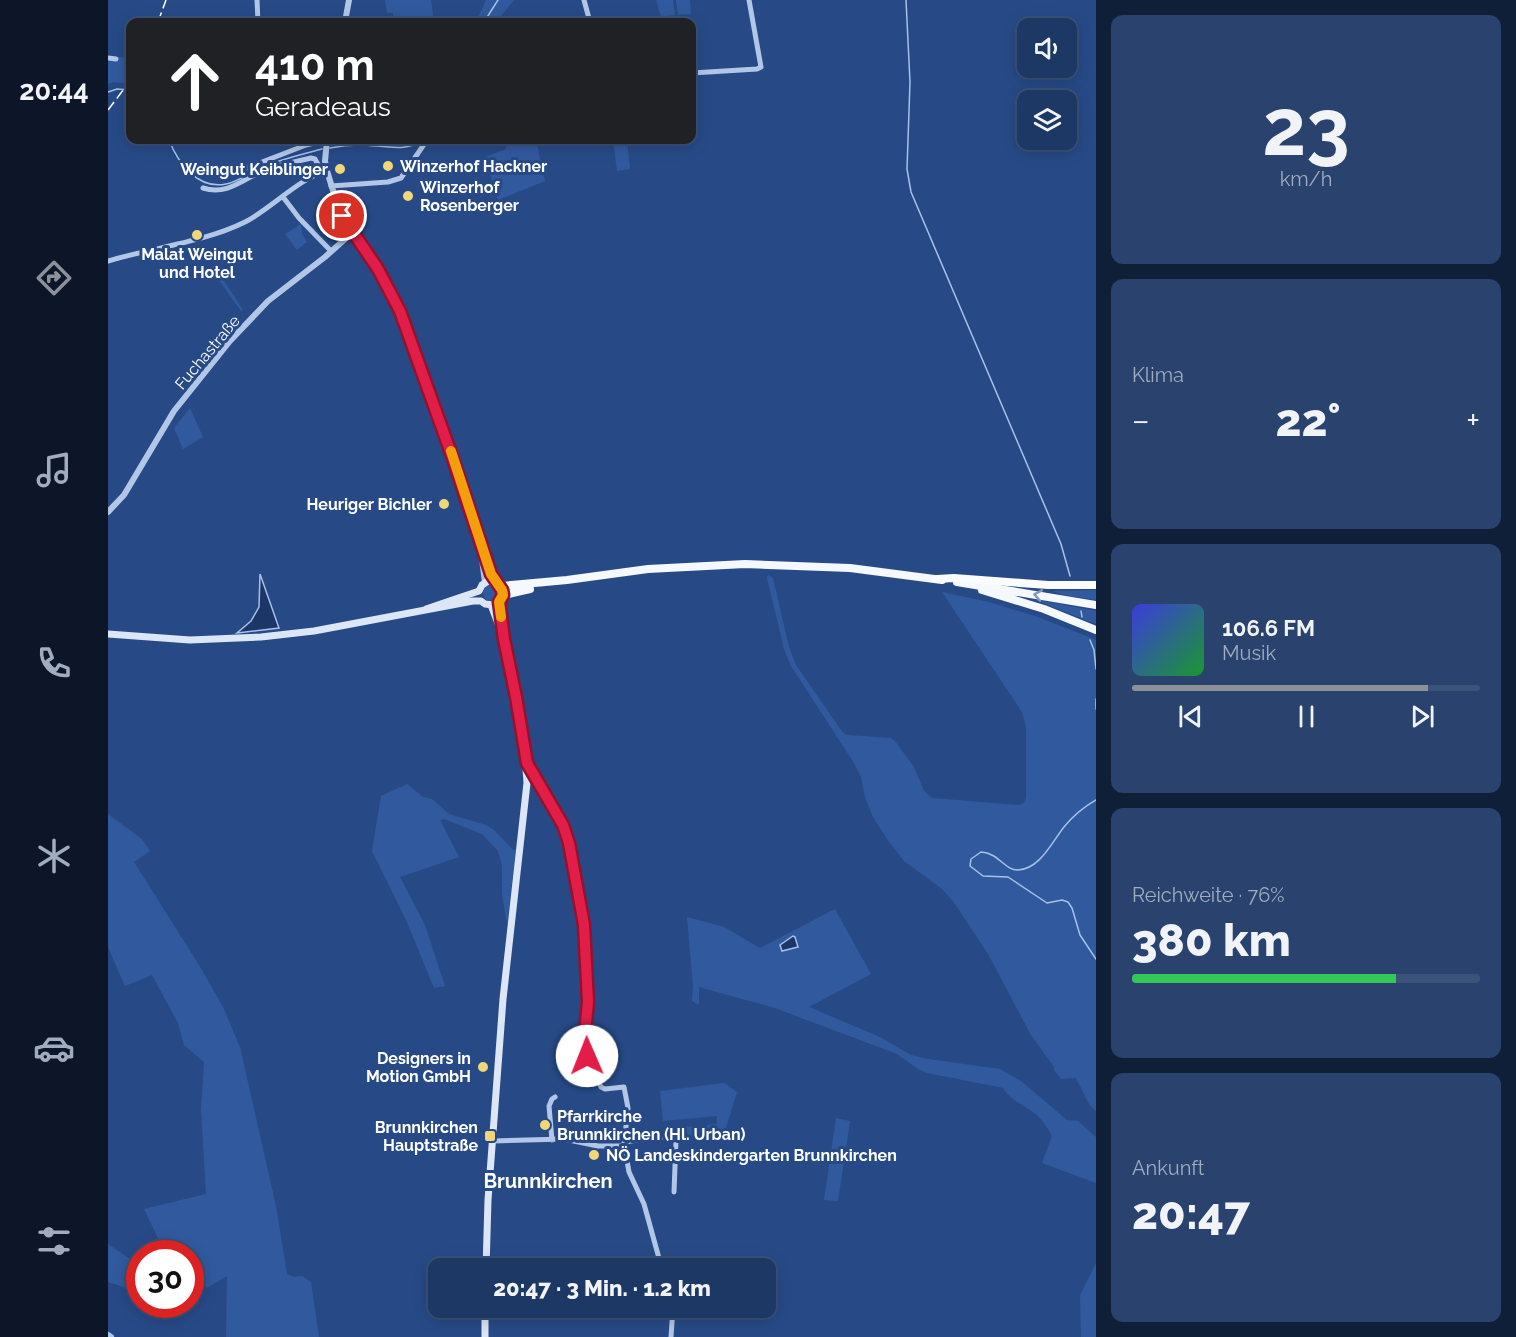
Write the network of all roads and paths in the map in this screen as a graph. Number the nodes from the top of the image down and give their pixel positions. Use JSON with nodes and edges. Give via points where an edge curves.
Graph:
{"nodes":[{"id":1,"x":257,"y":0,"type":"edge"},
{"id":2,"x":349,"y":0,"type":"edge"},
{"id":3,"x":584,"y":0,"type":"edge"},
{"id":4,"x":749,"y":0,"type":"edge"},
{"id":5,"x":258,"y":18,"type":"edge"},
{"id":6,"x":346,"y":18,"type":"edge"},
{"id":7,"x":589,"y":18,"type":"edge"},
{"id":8,"x":108,"y":58,"type":"edge"},
{"id":9,"x":116,"y":59,"type":"dead end"},
{"id":10,"x":696,"y":73,"type":"edge"},
{"id":11,"x":310,"y":144,"type":"edge"},
{"id":12,"x":326,"y":144,"type":"edge"},
{"id":13,"x":424,"y":144,"type":"edge"},
{"id":14,"x":239,"y":171,"type":"dead end"},
{"id":15,"x":325,"y":172,"type":"junction"},
{"id":16,"x":331,"y":186,"type":"junction"},
{"id":17,"x":349,"y":186,"type":"junction"},
{"id":18,"x":203,"y":188,"type":"dead end"},
{"id":19,"x":334,"y":194,"type":"junction"},
{"id":20,"x":283,"y":197,"type":"junction"},
{"id":21,"x":353,"y":232,"type":"junction"},
{"id":22,"x":331,"y":251,"type":"junction"},
{"id":23,"x":108,"y":261,"type":"edge"},
{"id":24,"x":108,"y":512,"type":"edge"},
{"id":25,"x":475,"y":526,"type":"junction"},
{"id":26,"x":938,"y":579,"type":"junction"},
{"id":27,"x":567,"y":580,"type":"junction"},
{"id":28,"x":485,"y":582,"type":"junction"},
{"id":29,"x":497,"y":583,"type":"junction"},
{"id":30,"x":1096,"y":585,"type":"edge"},
{"id":31,"x":478,"y":591,"type":"junction"},
{"id":32,"x":500,"y":600,"type":"junction"},
{"id":33,"x":481,"y":601,"type":"junction"},
{"id":34,"x":491,"y":605,"type":"junction"},
{"id":35,"x":1096,"y":605,"type":"edge"},
{"id":36,"x":426,"y":609,"type":"junction"},
{"id":37,"x":1096,"y":630,"type":"edge"},
{"id":38,"x":108,"y":634,"type":"edge"},
{"id":39,"x":504,"y":639,"type":"junction"},
{"id":40,"x":527,"y":763,"type":"junction"},
{"id":41,"x":555,"y":1097,"type":"dead end"},
{"id":42,"x":552,"y":1140,"type":"junction"},
{"id":43,"x":492,"y":1141,"type":"junction"},
{"id":44,"x":624,"y":1144,"type":"junction"},
{"id":45,"x":674,"y":1192,"type":"dead end"},
{"id":46,"x":486,"y":1258,"type":"edge"},
{"id":47,"x":659,"y":1258,"type":"edge"},
{"id":48,"x":486,"y":1318,"type":"edge"},
{"id":49,"x":673,"y":1318,"type":"edge"},
{"id":50,"x":485,"y":1337,"type":"edge"},
{"id":51,"x":672,"y":1337,"type":"edge"}],
"edges":[{"from":1,"to":5,"type":"street"},
{"from":2,"to":6,"type":"street"},
{"from":3,"to":7,"type":"street"},
{"from":4,"to":10,"type":"street","via":[[761,67]]},
{"from":8,"to":9,"type":"street"},
{"from":11,"to":14,"type":"street"},
{"from":12,"to":15,"type":"street"},
{"from":13,"to":17,"type":"street","via":[[401,178]]},
{"from":15,"to":16,"type":"street"},
{"from":15,"to":18,"type":"street","via":[[311,158],[268,169],[230,188]]},
{"from":15,"to":20,"type":"street"},
{"from":16,"to":17,"type":"street"},
{"from":16,"to":19,"type":"street"},
{"from":17,"to":19,"type":"street"},
{"from":19,"to":21,"type":"street"},
{"from":20,"to":22,"type":"street"},
{"from":20,"to":23,"type":"street","via":[[234,227]]},
{"from":21,"to":22,"type":"street","name":"Fuchastraße"},
{"from":21,"to":25,"type":"street","via":[[400,311]]},
{"from":22,"to":24,"type":"street","name":"Fuchastraße","via":[[268,301],[230,341],[174,411],[124,495]]},
{"from":25,"to":28,"type":"street"},
{"from":25,"to":29,"type":"street"},
{"from":26,"to":27,"type":"main road","via":[[850,568],[745,564],[648,569]]},
{"from":26,"to":30,"type":"highway"},
{"from":35,"to":26,"type":"main road","one_way":true},
{"from":26,"to":37,"type":"main road","via":[[1026,603]]},
{"from":27,"to":29,"type":"main road"},
{"from":27,"to":32,"type":"main road"},
{"from":28,"to":29,"type":"main road"},
{"from":28,"to":31,"type":"main road"},
{"from":29,"to":32,"type":"main road"},
{"from":31,"to":33,"type":"main road"},
{"from":31,"to":36,"type":"main road"},
{"from":32,"to":34,"type":"main road"},
{"from":32,"to":39,"type":"main road"},
{"from":33,"to":34,"type":"main road"},
{"from":33,"to":36,"type":"main road"},
{"from":34,"to":39,"type":"main road"},
{"from":36,"to":38,"type":"main road","via":[[261,637],[190,640]]},
{"from":39,"to":40,"type":"main road"},
{"from":40,"to":43,"type":"main road"},
{"from":40,"to":44,"type":"street","via":[[563,825],[569,843],[584,925],[588,1002],[585,1046],[601,1087],[624,1087],[628,1108]]},
{"from":41,"to":42,"type":"street","via":[[549,1106]]},
{"from":42,"to":43,"type":"street"},
{"from":42,"to":44,"type":"street","via":[[598,1146]]},
{"from":43,"to":46,"type":"main road"},
{"from":44,"to":45,"type":"street","via":[[674,1136]]},
{"from":44,"to":47,"type":"street","via":[[629,1172],[644,1204]]},
{"from":48,"to":50,"type":"main road"},
{"from":49,"to":51,"type":"street"}]}
